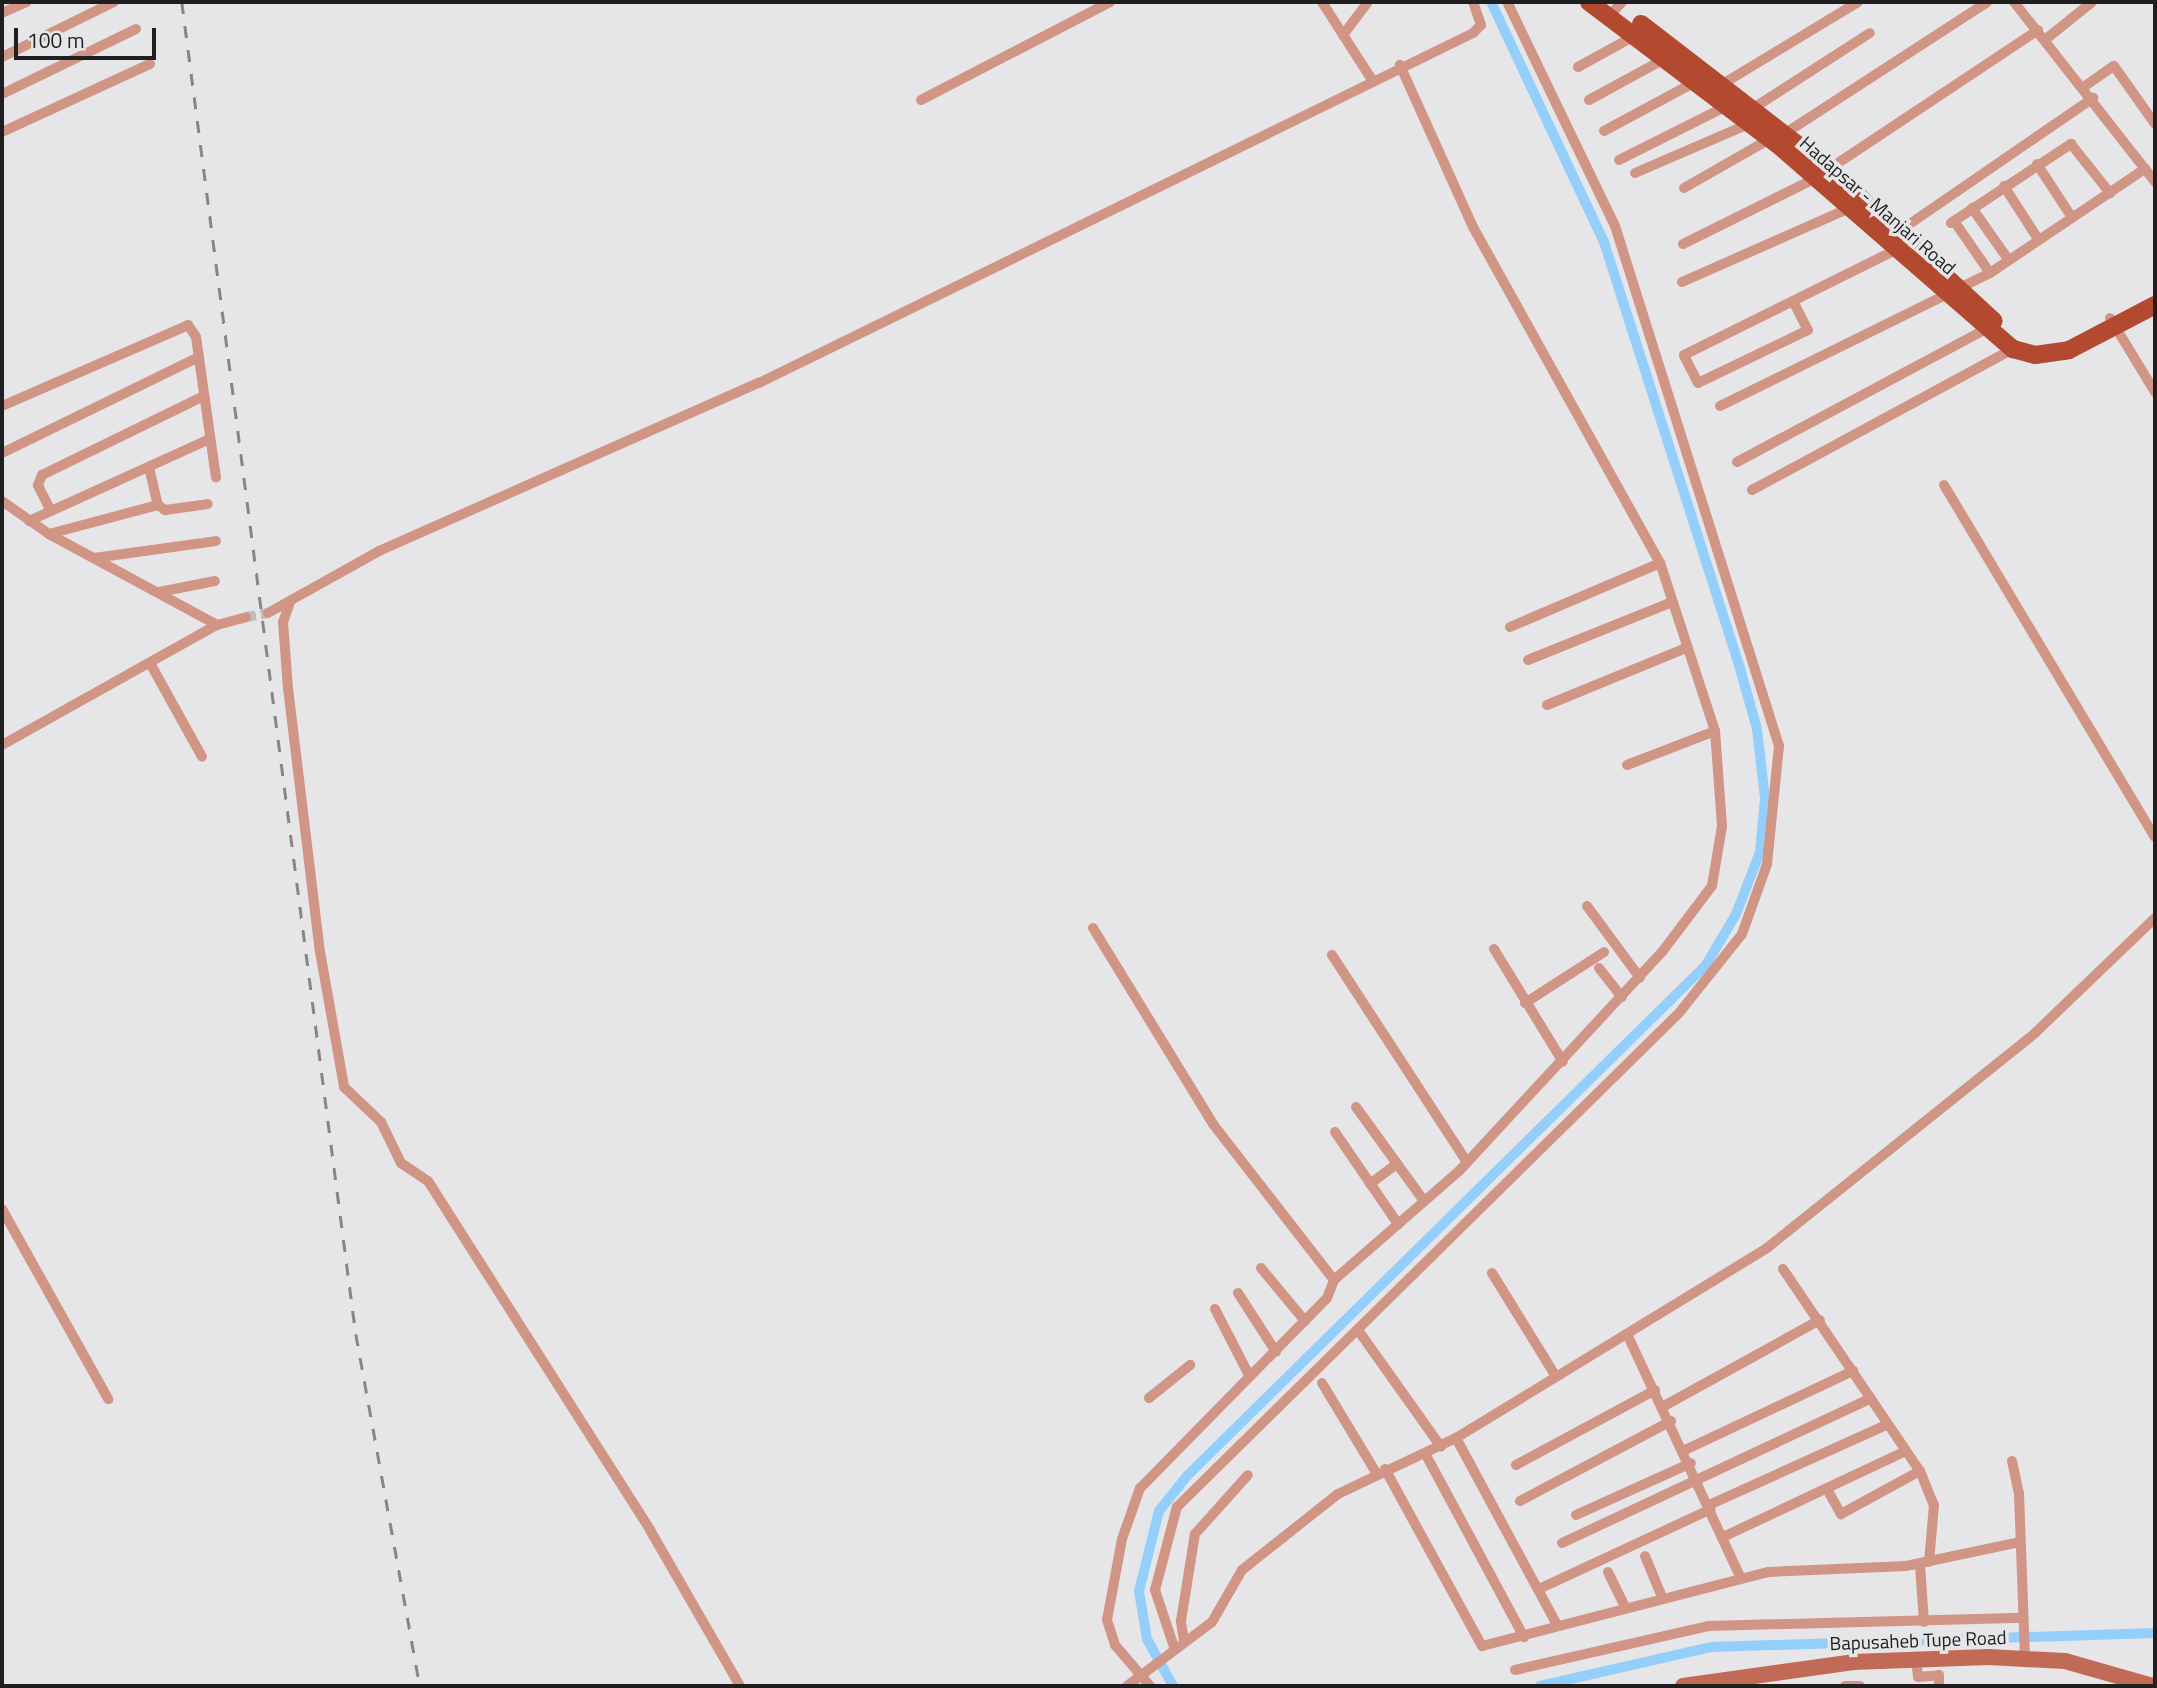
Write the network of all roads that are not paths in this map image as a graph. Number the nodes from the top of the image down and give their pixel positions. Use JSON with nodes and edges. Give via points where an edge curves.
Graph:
{"nodes":[{"id":1,"x":27,"y":2,"type":"edge"},
{"id":2,"x":114,"y":2,"type":"edge"},
{"id":3,"x":1110,"y":2,"type":"edge"},
{"id":4,"x":1322,"y":2,"type":"edge"},
{"id":5,"x":1368,"y":2,"type":"edge"},
{"id":6,"x":1473,"y":2,"type":"edge"},
{"id":7,"x":1507,"y":2,"type":"edge"},
{"id":8,"x":1858,"y":2,"type":"edge"},
{"id":9,"x":1987,"y":2,"type":"edge"},
{"id":10,"x":2014,"y":2,"type":"edge"},
{"id":11,"x":2092,"y":2,"type":"edge"},
{"id":12,"x":1609,"y":5,"type":"edge"},
{"id":13,"x":2,"y":13,"type":"edge"},
{"id":14,"x":136,"y":29,"type":"dead end"},
{"id":15,"x":1870,"y":33,"type":"dead end"},
{"id":16,"x":1343,"y":35,"type":"junction"},
{"id":17,"x":1636,"y":35,"type":"junction"},
{"id":18,"x":2042,"y":35,"type":"junction"},
{"id":19,"x":1671,"y":54,"type":"junction"},
{"id":20,"x":2,"y":57,"type":"edge"},
{"id":21,"x":150,"y":64,"type":"dead end"},
{"id":22,"x":1401,"y":65,"type":"junction"},
{"id":23,"x":1578,"y":67,"type":"dead end"},
{"id":24,"x":1372,"y":80,"type":"junction"},
{"id":25,"x":1697,"y":81,"type":"junction"},
{"id":26,"x":1721,"y":85,"type":"junction"},
{"id":27,"x":2085,"y":86,"type":"junction"},
{"id":28,"x":2,"y":94,"type":"edge"},
{"id":29,"x":2093,"y":98,"type":"junction"},
{"id":30,"x":921,"y":100,"type":"dead end"},
{"id":31,"x":1589,"y":100,"type":"dead end"},
{"id":32,"x":1727,"y":106,"type":"junction"},
{"id":33,"x":1750,"y":117,"type":"junction"},
{"id":34,"x":2155,"y":124,"type":"edge"},
{"id":35,"x":1604,"y":131,"type":"dead end"},
{"id":36,"x":2,"y":132,"type":"edge"},
{"id":37,"x":1776,"y":139,"type":"junction"},
{"id":38,"x":1619,"y":160,"type":"dead end"},
{"id":39,"x":2037,"y":164,"type":"junction"},
{"id":40,"x":2145,"y":169,"type":"junction"},
{"id":41,"x":1636,"y":173,"type":"dead end"},
{"id":42,"x":1823,"y":174,"type":"junction"},
{"id":43,"x":2155,"y":180,"type":"edge"},
{"id":44,"x":2004,"y":186,"type":"junction"},
{"id":45,"x":1684,"y":188,"type":"dead end"},
{"id":46,"x":2110,"y":193,"type":"junction"},
{"id":47,"x":1857,"y":203,"type":"junction"},
{"id":48,"x":1972,"y":208,"type":"junction"},
{"id":49,"x":2071,"y":216,"type":"junction"},
{"id":50,"x":2038,"y":239,"type":"junction"},
{"id":51,"x":1903,"y":241,"type":"junction"},
{"id":52,"x":1683,"y":244,"type":"dead end"},
{"id":53,"x":2008,"y":259,"type":"junction"},
{"id":54,"x":1990,"y":273,"type":"junction"},
{"id":55,"x":1682,"y":282,"type":"dead end"},
{"id":56,"x":1953,"y":290,"type":"junction"},
{"id":57,"x":2155,"y":292,"type":"edge"},
{"id":58,"x":1794,"y":303,"type":"junction"},
{"id":59,"x":2155,"y":305,"type":"edge"},
{"id":60,"x":2113,"y":323,"type":"junction"},
{"id":61,"x":1986,"y":329,"type":"junction"},
{"id":62,"x":2013,"y":349,"type":"junction"},
{"id":63,"x":199,"y":358,"type":"junction"},
{"id":64,"x":2155,"y":392,"type":"edge"},
{"id":65,"x":204,"y":396,"type":"junction"},
{"id":66,"x":2,"y":406,"type":"edge"},
{"id":67,"x":1720,"y":406,"type":"dead end"},
{"id":68,"x":210,"y":439,"type":"junction"},
{"id":69,"x":2,"y":453,"type":"edge"},
{"id":70,"x":1737,"y":462,"type":"dead end"},
{"id":71,"x":149,"y":467,"type":"junction"},
{"id":72,"x":216,"y":478,"type":"dead end"},
{"id":73,"x":1944,"y":485,"type":"dead end"},
{"id":74,"x":1752,"y":490,"type":"dead end"},
{"id":75,"x":2,"y":501,"type":"edge"},
{"id":76,"x":208,"y":504,"type":"dead end"},
{"id":77,"x":159,"y":505,"type":"junction"},
{"id":78,"x":51,"y":511,"type":"junction"},
{"id":79,"x":29,"y":521,"type":"junction"},
{"id":80,"x":49,"y":534,"type":"junction"},
{"id":81,"x":216,"y":541,"type":"dead end"},
{"id":82,"x":94,"y":558,"type":"junction"},
{"id":83,"x":1660,"y":563,"type":"junction"},
{"id":84,"x":215,"y":581,"type":"dead end"},
{"id":85,"x":159,"y":592,"type":"junction"},
{"id":86,"x":290,"y":602,"type":"junction"},
{"id":87,"x":1672,"y":602,"type":"junction"},
{"id":88,"x":268,"y":613,"type":"tunnel mouth"},
{"id":89,"x":246,"y":617,"type":"tunnel mouth"},
{"id":90,"x":217,"y":625,"type":"junction"},
{"id":91,"x":1510,"y":627,"type":"dead end"},
{"id":92,"x":1686,"y":648,"type":"junction"},
{"id":93,"x":1528,"y":660,"type":"dead end"},
{"id":94,"x":150,"y":663,"type":"junction"},
{"id":95,"x":1547,"y":705,"type":"dead end"},
{"id":96,"x":1714,"y":731,"type":"junction"},
{"id":97,"x":2,"y":745,"type":"edge"},
{"id":98,"x":202,"y":757,"type":"dead end"},
{"id":99,"x":1627,"y":765,"type":"dead end"},
{"id":100,"x":2155,"y":837,"type":"edge"},
{"id":101,"x":1587,"y":906,"type":"dead end"},
{"id":102,"x":2155,"y":918,"type":"edge"},
{"id":103,"x":1093,"y":928,"type":"dead end"},
{"id":104,"x":1494,"y":949,"type":"dead end"},
{"id":105,"x":1604,"y":952,"type":"dead end"},
{"id":106,"x":1332,"y":955,"type":"dead end"},
{"id":107,"x":1599,"y":968,"type":"dead end"},
{"id":108,"x":1640,"y":978,"type":"junction"},
{"id":109,"x":1622,"y":997,"type":"junction"},
{"id":110,"x":1525,"y":1003,"type":"junction"},
{"id":111,"x":1563,"y":1062,"type":"junction"},
{"id":112,"x":1356,"y":1107,"type":"dead end"},
{"id":113,"x":1335,"y":1132,"type":"dead end"},
{"id":114,"x":1467,"y":1162,"type":"junction"},
{"id":115,"x":1397,"y":1164,"type":"junction"},
{"id":116,"x":1370,"y":1184,"type":"junction"},
{"id":117,"x":1424,"y":1201,"type":"junction"},
{"id":118,"x":2,"y":1209,"type":"edge"},
{"id":119,"x":1398,"y":1224,"type":"junction"},
{"id":120,"x":1261,"y":1268,"type":"dead end"},
{"id":121,"x":1783,"y":1269,"type":"dead end"},
{"id":122,"x":1492,"y":1273,"type":"dead end"},
{"id":123,"x":1334,"y":1280,"type":"junction"},
{"id":124,"x":1238,"y":1293,"type":"dead end"},
{"id":125,"x":1215,"y":1309,"type":"dead end"},
{"id":126,"x":1820,"y":1320,"type":"junction"},
{"id":127,"x":1305,"y":1321,"type":"junction"},
{"id":128,"x":1358,"y":1330,"type":"junction"},
{"id":129,"x":1627,"y":1335,"type":"junction"},
{"id":130,"x":1276,"y":1352,"type":"junction"},
{"id":131,"x":1190,"y":1365,"type":"dead end"},
{"id":132,"x":1853,"y":1371,"type":"junction"},
{"id":133,"x":1555,"y":1375,"type":"junction"},
{"id":134,"x":1250,"y":1377,"type":"junction"},
{"id":135,"x":1322,"y":1383,"type":"dead end"},
{"id":136,"x":1656,"y":1390,"type":"junction"},
{"id":137,"x":1149,"y":1398,"type":"dead end"},
{"id":138,"x":1871,"y":1398,"type":"junction"},
{"id":139,"x":107,"y":1399,"type":"dead end"},
{"id":140,"x":1664,"y":1406,"type":"junction"},
{"id":141,"x":1671,"y":1421,"type":"junction"},
{"id":142,"x":1888,"y":1424,"type":"junction"},
{"id":143,"x":1456,"y":1438,"type":"junction"},
{"id":144,"x":1441,"y":1447,"type":"junction"},
{"id":145,"x":1685,"y":1450,"type":"junction"},
{"id":146,"x":1906,"y":1451,"type":"junction"},
{"id":147,"x":1426,"y":1455,"type":"junction"},
{"id":148,"x":2012,"y":1461,"type":"dead end"},
{"id":149,"x":1691,"y":1463,"type":"junction"},
{"id":150,"x":1516,"y":1465,"type":"dead end"},
{"id":151,"x":1381,"y":1471,"type":"junction"},
{"id":152,"x":1920,"y":1471,"type":"junction"},
{"id":153,"x":1248,"y":1475,"type":"dead end"},
{"id":154,"x":1698,"y":1479,"type":"junction"},
{"id":155,"x":1827,"y":1489,"type":"junction"},
{"id":156,"x":1520,"y":1501,"type":"dead end"},
{"id":157,"x":1710,"y":1507,"type":"junction"},
{"id":158,"x":1576,"y":1515,"type":"dead end"},
{"id":159,"x":1723,"y":1537,"type":"junction"},
{"id":160,"x":2020,"y":1542,"type":"junction"},
{"id":161,"x":1562,"y":1543,"type":"dead end"},
{"id":162,"x":1645,"y":1556,"type":"dead end"},
{"id":163,"x":1924,"y":1563,"type":"junction"},
{"id":164,"x":1608,"y":1572,"type":"dead end"},
{"id":165,"x":1741,"y":1578,"type":"junction"},
{"id":166,"x":1541,"y":1588,"type":"junction"},
{"id":167,"x":1662,"y":1597,"type":"junction"},
{"id":168,"x":1624,"y":1605,"type":"junction"},
{"id":169,"x":1924,"y":1622,"type":"junction"},
{"id":170,"x":2024,"y":1622,"type":"junction"},
{"id":171,"x":1557,"y":1626,"type":"junction"},
{"id":172,"x":1524,"y":1637,"type":"junction"},
{"id":173,"x":1179,"y":1644,"type":"junction"},
{"id":174,"x":2025,"y":1655,"type":"junction"},
{"id":175,"x":1916,"y":1660,"type":"junction"},
{"id":176,"x":1515,"y":1670,"type":"dead end"},
{"id":177,"x":1143,"y":1673,"type":"junction"},
{"id":178,"x":2120,"y":1680,"type":"edge"},
{"id":179,"x":740,"y":1686,"type":"edge"},
{"id":180,"x":1127,"y":1686,"type":"edge"},
{"id":181,"x":1150,"y":1686,"type":"edge"},
{"id":182,"x":1683,"y":1686,"type":"edge"},
{"id":183,"x":1845,"y":1686,"type":"edge"},
{"id":184,"x":1860,"y":1686,"type":"edge"},
{"id":185,"x":1940,"y":1686,"type":"edge"},
{"id":186,"x":2153,"y":1686,"type":"edge"}],
"edges":[{"from":1,"to":13,"type":"street"},
{"from":2,"to":20,"type":"street"},
{"from":3,"to":30,"type":"street"},
{"from":4,"to":16,"type":"street"},
{"from":5,"to":16,"type":"street"},
{"from":6,"to":22,"type":"street","via":[[1477,30]]},
{"from":7,"to":128,"type":"street","via":[[1615,226],[1779,746],[1767,864],[1742,934],[1679,1013]]},
{"from":8,"to":26,"type":"street"},
{"from":9,"to":37,"type":"street"},
{"from":10,"to":18,"type":"street"},
{"from":11,"to":18,"type":"street"},
{"from":12,"to":17,"type":"main road","name":"Hadapsar - Manjari Road"},
{"from":12,"to":19,"type":"main road","name":"Hadapsar - Manjari Road"},
{"from":14,"to":28,"type":"street"},
{"from":15,"to":33,"type":"street"},
{"from":16,"to":24,"type":"street"},
{"from":17,"to":19,"type":"main road","name":"Hadapsar - Manjari Road"},
{"from":17,"to":23,"type":"street"},
{"from":18,"to":27,"type":"street"},
{"from":18,"to":42,"type":"street"},
{"from":19,"to":25,"type":"main road","name":"Hadapsar - Manjari Road"},
{"from":19,"to":26,"type":"main road","name":"Hadapsar - Manjari Road"},
{"from":19,"to":31,"type":"street"},
{"from":21,"to":36,"type":"street"},
{"from":22,"to":24,"type":"street"},
{"from":22,"to":83,"type":"street","via":[[1473,227]]},
{"from":24,"to":86,"type":"street","via":[[1059,239],[759,383],[379,551]]},
{"from":25,"to":32,"type":"main road","name":"Hadapsar - Manjari Road"},
{"from":25,"to":35,"type":"street"},
{"from":26,"to":33,"type":"main road","name":"Hadapsar - Manjari Road"},
{"from":27,"to":29,"type":"street"},
{"from":27,"to":34,"type":"street","via":[[2114,66]]},
{"from":29,"to":40,"type":"street"},
{"from":29,"to":51,"type":"street"},
{"from":32,"to":33,"type":"main road","name":"Hadapsar - Manjari Road"},
{"from":32,"to":38,"type":"street"},
{"from":33,"to":37,"type":"main road","name":"Hadapsar - Manjari Road"},
{"from":33,"to":41,"type":"street"},
{"from":37,"to":42,"type":"main road","name":"Hadapsar - Manjari Road"},
{"from":37,"to":45,"type":"street"},
{"from":39,"to":44,"type":"street"},
{"from":39,"to":46,"type":"street","via":[[2071,144]]},
{"from":39,"to":49,"type":"street"},
{"from":40,"to":43,"type":"street"},
{"from":40,"to":46,"type":"street"},
{"from":42,"to":47,"type":"main road","name":"Hadapsar - Manjari Road"},
{"from":42,"to":52,"type":"street"},
{"from":44,"to":48,"type":"street"},
{"from":44,"to":50,"type":"street"},
{"from":46,"to":49,"type":"street"},
{"from":47,"to":51,"type":"main road","name":"Hadapsar - Manjari Road"},
{"from":47,"to":55,"type":"street"},
{"from":48,"to":53,"type":"street"},
{"from":48,"to":54,"type":"street","via":[[1953,222]]},
{"from":49,"to":50,"type":"street"},
{"from":50,"to":53,"type":"street"},
{"from":51,"to":56,"type":"main road","name":"Hadapsar - Manjari Road"},
{"from":51,"to":58,"type":"street"},
{"from":53,"to":54,"type":"street"},
{"from":54,"to":56,"type":"street"},
{"from":56,"to":60,"type":"main road","name":"Hadapsar - Manjari Road","via":[[2006,332],[2032,345],[2060,342]]},
{"from":56,"to":61,"type":"main road","name":"Hadapsar - Manjari Road"},
{"from":56,"to":67,"type":"street"},
{"from":57,"to":60,"type":"main road","name":"Hadapsar - Manjari Road"},
{"from":58,"to":58,"type":"street","via":[[1684,355],[1698,383],[1808,330]]},
{"from":59,"to":60,"type":"main road","name":"Hadapsar - Manjari Road"},
{"from":60,"to":62,"type":"main road","name":"Hadapsar - Manjari Road","via":[[2053,355]]},
{"from":60,"to":64,"type":"street"},
{"from":61,"to":62,"type":"main road","name":"Hadapsar - Manjari Road"},
{"from":61,"to":70,"type":"street"},
{"from":62,"to":74,"type":"street"},
{"from":63,"to":65,"type":"street"},
{"from":63,"to":66,"type":"street","via":[[193,330],[182,325]]},
{"from":63,"to":69,"type":"street"},
{"from":65,"to":68,"type":"street"},
{"from":65,"to":78,"type":"street","via":[[42,475],[38,485]]},
{"from":68,"to":71,"type":"street"},
{"from":68,"to":72,"type":"street"},
{"from":71,"to":77,"type":"street"},
{"from":71,"to":78,"type":"street"},
{"from":73,"to":100,"type":"street"},
{"from":75,"to":79,"type":"street"},
{"from":76,"to":77,"type":"street","via":[[165,510]]},
{"from":77,"to":80,"type":"street"},
{"from":78,"to":79,"type":"street"},
{"from":79,"to":80,"type":"street"},
{"from":80,"to":82,"type":"street"},
{"from":81,"to":82,"type":"street"},
{"from":82,"to":85,"type":"street"},
{"from":83,"to":87,"type":"street"},
{"from":83,"to":91,"type":"street"},
{"from":84,"to":85,"type":"street"},
{"from":85,"to":90,"type":"street"},
{"from":86,"to":88,"type":"street"},
{"from":86,"to":179,"type":"street","via":[[283,622],[288,688],[319,947],[344,1087],[381,1122],[401,1163],[428,1181],[650,1530]]},
{"from":87,"to":92,"type":"street"},
{"from":87,"to":93,"type":"street"},
{"from":89,"to":90,"type":"street"},
{"from":90,"to":94,"type":"street"},
{"from":92,"to":95,"type":"street"},
{"from":92,"to":96,"type":"street"},
{"from":94,"to":97,"type":"street"},
{"from":94,"to":98,"type":"street"},
{"from":96,"to":99,"type":"street"},
{"from":96,"to":108,"type":"street","via":[[1722,826],[1712,887]]},
{"from":101,"to":108,"type":"street"},
{"from":102,"to":129,"type":"street","via":[[2035,1033],[1869,1171],[1724,1280]]},
{"from":103,"to":123,"type":"street","via":[[1213,1124]]},
{"from":104,"to":110,"type":"street"},
{"from":105,"to":110,"type":"street"},
{"from":106,"to":114,"type":"street"},
{"from":107,"to":109,"type":"street"},
{"from":108,"to":109,"type":"street"},
{"from":109,"to":111,"type":"street"},
{"from":110,"to":111,"type":"street"},
{"from":111,"to":114,"type":"street"},
{"from":112,"to":115,"type":"street"},
{"from":113,"to":116,"type":"street"},
{"from":114,"to":117,"type":"street"},
{"from":115,"to":116,"type":"street"},
{"from":115,"to":117,"type":"street"},
{"from":116,"to":119,"type":"street"},
{"from":117,"to":119,"type":"street"},
{"from":118,"to":139,"type":"street"},
{"from":119,"to":123,"type":"street"},
{"from":120,"to":127,"type":"street"},
{"from":121,"to":126,"type":"street"},
{"from":122,"to":133,"type":"street"},
{"from":123,"to":127,"type":"street"},
{"from":124,"to":130,"type":"street"},
{"from":125,"to":134,"type":"street"},
{"from":126,"to":132,"type":"street"},
{"from":126,"to":140,"type":"street"},
{"from":127,"to":130,"type":"street"},
{"from":128,"to":144,"type":"street"},
{"from":128,"to":173,"type":"street","via":[[1177,1507],[1155,1590]]},
{"from":129,"to":133,"type":"street"},
{"from":129,"to":136,"type":"street"},
{"from":130,"to":134,"type":"street"},
{"from":131,"to":137,"type":"street"},
{"from":132,"to":138,"type":"street"},
{"from":132,"to":145,"type":"street"},
{"from":133,"to":143,"type":"street"},
{"from":134,"to":177,"type":"street","via":[[1156,1469],[1136,1499],[1107,1620],[1115,1645]]},
{"from":135,"to":151,"type":"street"},
{"from":136,"to":140,"type":"street"},
{"from":136,"to":150,"type":"street"},
{"from":138,"to":142,"type":"street"},
{"from":138,"to":154,"type":"street"},
{"from":140,"to":141,"type":"street"},
{"from":141,"to":145,"type":"street"},
{"from":141,"to":156,"type":"street"},
{"from":142,"to":146,"type":"street"},
{"from":142,"to":157,"type":"street"},
{"from":143,"to":144,"type":"street"},
{"from":143,"to":166,"type":"street"},
{"from":144,"to":147,"type":"street"},
{"from":145,"to":149,"type":"street"},
{"from":146,"to":152,"type":"street"},
{"from":146,"to":155,"type":"street"},
{"from":147,"to":151,"type":"street"},
{"from":147,"to":172,"type":"street"},
{"from":148,"to":160,"type":"street"},
{"from":149,"to":154,"type":"street"},
{"from":149,"to":158,"type":"street"},
{"from":151,"to":172,"type":"street","via":[[1478,1642],[1487,1646]]},
{"from":151,"to":173,"type":"street","via":[[1338,1494],[1255,1557],[1212,1622]]},
{"from":152,"to":155,"type":"street","via":[[1841,1514]]},
{"from":152,"to":163,"type":"street","via":[[1934,1505]]},
{"from":153,"to":173,"type":"street","via":[[1195,1534]]},
{"from":154,"to":157,"type":"street"},
{"from":154,"to":161,"type":"street"},
{"from":155,"to":159,"type":"street"},
{"from":157,"to":159,"type":"street"},
{"from":157,"to":166,"type":"street"},
{"from":159,"to":165,"type":"street"},
{"from":160,"to":163,"type":"street"},
{"from":160,"to":170,"type":"street"},
{"from":162,"to":167,"type":"street"},
{"from":163,"to":165,"type":"street","via":[[1788,1570]]},
{"from":163,"to":169,"type":"street"},
{"from":164,"to":168,"type":"street"},
{"from":165,"to":167,"type":"street"},
{"from":166,"to":171,"type":"street"},
{"from":167,"to":168,"type":"street"},
{"from":168,"to":171,"type":"street"},
{"from":169,"to":170,"type":"street"},
{"from":169,"to":176,"type":"street","via":[[1708,1626]]},
{"from":170,"to":174,"type":"street"},
{"from":171,"to":172,"type":"street"},
{"from":173,"to":177,"type":"street"},
{"from":174,"to":175,"type":"street","name":"Bapusaheb Tupe Road"},
{"from":174,"to":178,"type":"street","name":"Bapusaheb Tupe Road"},
{"from":175,"to":182,"type":"street","name":"Bapusaheb Tupe Road","via":[[1807,1667]]},
{"from":175,"to":185,"type":"street","via":[[1918,1677],[1939,1675]]},
{"from":177,"to":180,"type":"street"},
{"from":177,"to":181,"type":"street"},
{"from":178,"to":186,"type":"street","name":"Bapusaheb Tupe Road"},
{"from":183,"to":184,"type":"street"}]}
